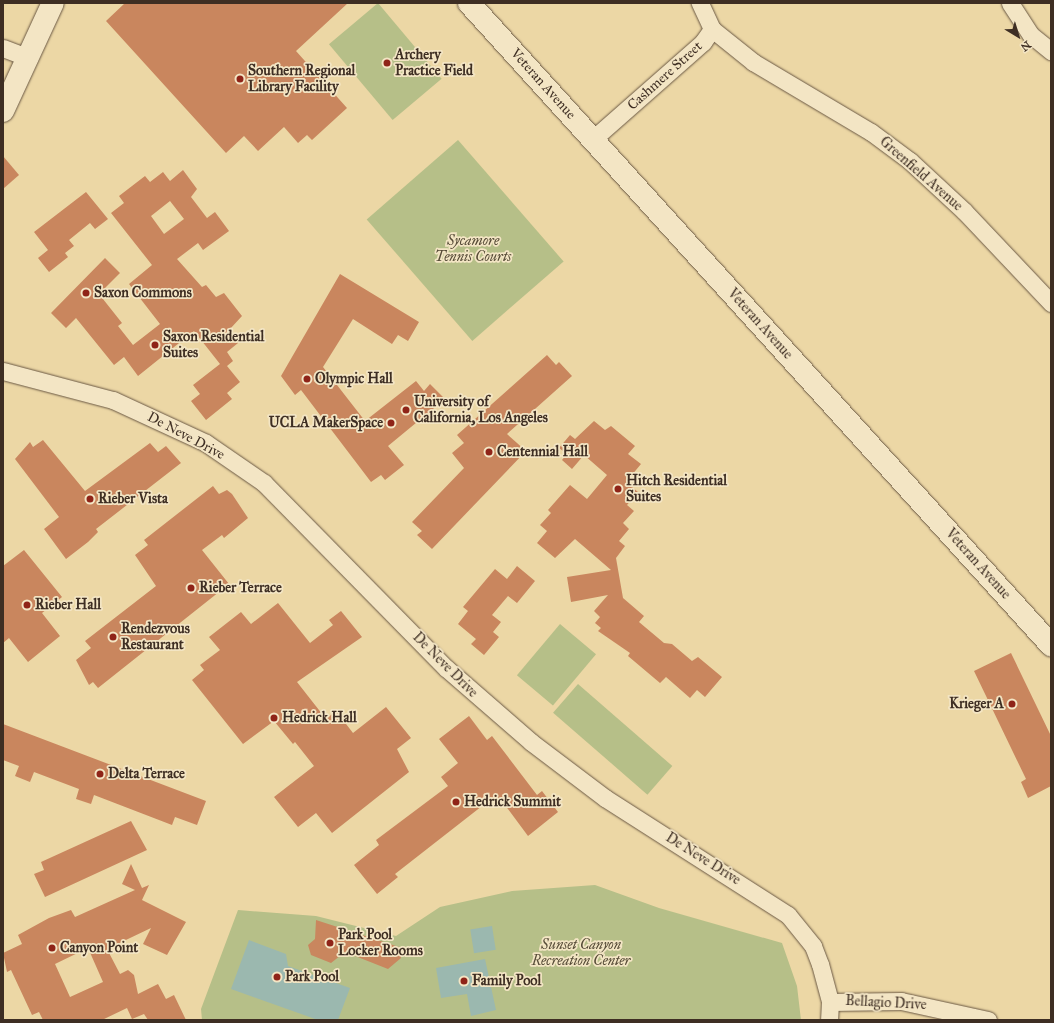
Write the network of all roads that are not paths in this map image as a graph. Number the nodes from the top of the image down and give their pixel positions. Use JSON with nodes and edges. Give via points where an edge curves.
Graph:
{"nodes":[{"id":1,"x":53,"y":3,"type":"edge"},
{"id":2,"x":469,"y":3,"type":"edge"},
{"id":3,"x":700,"y":3,"type":"edge"},
{"id":4,"x":1010,"y":3,"type":"edge"},
{"id":5,"x":712,"y":29,"type":"junction"},
{"id":6,"x":3,"y":48,"type":"edge"},
{"id":7,"x":1051,"y":52,"type":"edge"},
{"id":8,"x":29,"y":58,"type":"junction"},
{"id":9,"x":3,"y":111,"type":"edge"},
{"id":10,"x":593,"y":139,"type":"junction"},
{"id":11,"x":1051,"y":303,"type":"edge"},
{"id":12,"x":3,"y":371,"type":"edge"},
{"id":13,"x":1051,"y":645,"type":"edge"},
{"id":14,"x":830,"y":1002,"type":"junction"},
{"id":15,"x":829,"y":1020,"type":"edge"},
{"id":16,"x":988,"y":1020,"type":"edge"}],
"edges":[{"from":1,"to":8,"type":"street"},
{"from":2,"to":10,"type":"street","name":"Veteran Avenue"},
{"from":3,"to":5,"type":"street","name":"Cashmere Street"},
{"from":4,"to":7,"type":"street","via":[[1031,35]]},
{"from":5,"to":10,"type":"street","name":"Cashmere Street","via":[[703,42]]},
{"from":5,"to":11,"type":"street","name":"Greenfield Avenue","via":[[753,62],[871,132],[910,161],[964,211]]},
{"from":6,"to":8,"type":"street"},
{"from":8,"to":9,"type":"street"},
{"from":10,"to":13,"type":"street","name":"Veteran Avenue"},
{"from":12,"to":14,"type":"street","name":"De Neve Drive","via":[[113,400],[184,431],[264,483],[450,672],[531,742],[605,798],[788,915],[813,946]]},
{"from":14,"to":15,"type":"street","name":"De Neve Drive"},
{"from":14,"to":16,"type":"street","name":"Bellagio Drive","via":[[901,1001]]}]}
